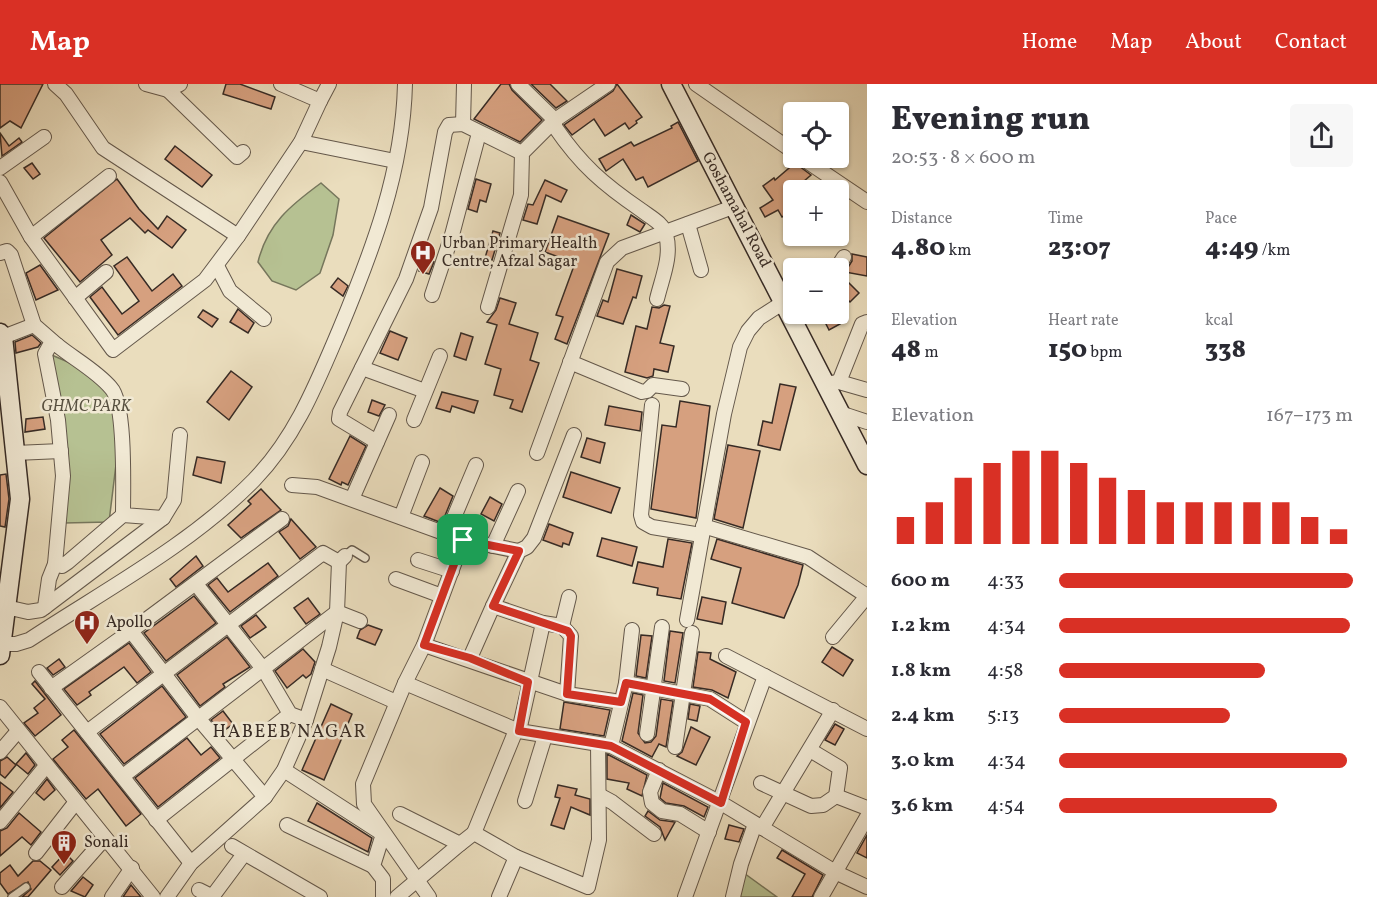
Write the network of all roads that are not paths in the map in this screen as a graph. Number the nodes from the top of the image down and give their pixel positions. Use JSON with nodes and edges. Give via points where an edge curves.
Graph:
{"nodes":[{"id":1,"x":55,"y":84,"type":"edge"},
{"id":2,"x":146,"y":84,"type":"edge"},
{"id":3,"x":281,"y":84,"type":"edge"},
{"id":4,"x":329,"y":84,"type":"edge"},
{"id":5,"x":405,"y":84,"type":"edge"},
{"id":6,"x":464,"y":84,"type":"edge"},
{"id":7,"x":518,"y":84,"type":"edge"},
{"id":8,"x":608,"y":84,"type":"edge"},
{"id":9,"x":671,"y":84,"type":"edge"},
{"id":10,"x":696,"y":84,"type":"edge"},
{"id":11,"x":174,"y":87,"type":"edge"},
{"id":12,"x":320,"y":101,"type":"junction"},
{"id":13,"x":555,"y":120,"type":"junction"},
{"id":14,"x":464,"y":124,"type":"junction"},
{"id":15,"x":479,"y":133,"type":"junction"},
{"id":16,"x":44,"y":137,"type":"dead end"},
{"id":17,"x":301,"y":142,"type":"junction"},
{"id":18,"x":783,"y":144,"type":"edge"},
{"id":19,"x":243,"y":152,"type":"dead end"},
{"id":20,"x":522,"y":153,"type":"junction"},
{"id":21,"x":395,"y":161,"type":"junction"},
{"id":22,"x":0,"y":168,"type":"edge"},
{"id":23,"x":817,"y":168,"type":"edge"},
{"id":24,"x":109,"y":176,"type":"dead end"},
{"id":25,"x":0,"y":182,"type":"edge"},
{"id":26,"x":867,"y":202,"type":"edge"},
{"id":27,"x":734,"y":207,"type":"junction"},
{"id":28,"x":688,"y":224,"type":"junction"},
{"id":29,"x":666,"y":233,"type":"junction"},
{"id":30,"x":238,"y":236,"type":"junction"},
{"id":31,"x":31,"y":237,"type":"junction"},
{"id":32,"x":0,"y":253,"type":"edge"},
{"id":33,"x":217,"y":266,"type":"junction"},
{"id":34,"x":701,"y":270,"type":"dead end"},
{"id":35,"x":106,"y":272,"type":"dead end"},
{"id":36,"x":432,"y":295,"type":"dead end"},
{"id":37,"x":783,"y":295,"type":"edge"},
{"id":38,"x":75,"y":298,"type":"junction"},
{"id":39,"x":657,"y":299,"type":"dead end"},
{"id":40,"x":783,"y":306,"type":"edge"},
{"id":41,"x":488,"y":307,"type":"dead end"},
{"id":42,"x":264,"y":319,"type":"dead end"},
{"id":43,"x":867,"y":322,"type":"edge"},
{"id":44,"x":799,"y":324,"type":"edge"},
{"id":45,"x":34,"y":325,"type":"junction"},
{"id":46,"x":1,"y":335,"type":"edge"},
{"id":47,"x":57,"y":345,"type":"junction"},
{"id":48,"x":440,"y":356,"type":"dead end"},
{"id":49,"x":570,"y":362,"type":"junction"},
{"id":50,"x":362,"y":368,"type":"junction"},
{"id":51,"x":833,"y":384,"type":"junction"},
{"id":52,"x":682,"y":390,"type":"dead end"},
{"id":53,"x":867,"y":390,"type":"edge"},
{"id":54,"x":425,"y":392,"type":"junction"},
{"id":55,"x":652,"y":405,"type":"dead end"},
{"id":56,"x":840,"y":413,"type":"junction"},
{"id":57,"x":389,"y":415,"type":"dead end"},
{"id":58,"x":414,"y":420,"type":"dead end"},
{"id":59,"x":867,"y":422,"type":"edge"},
{"id":60,"x":180,"y":435,"type":"dead end"},
{"id":61,"x":574,"y":435,"type":"dead end"},
{"id":62,"x":377,"y":442,"type":"junction"},
{"id":63,"x":61,"y":451,"type":"junction"},
{"id":64,"x":15,"y":453,"type":"junction"},
{"id":65,"x":537,"y":453,"type":"dead end"},
{"id":66,"x":422,"y":462,"type":"dead end"},
{"id":67,"x":476,"y":465,"type":"dead end"},
{"id":68,"x":867,"y":465,"type":"edge"},
{"id":69,"x":292,"y":485,"type":"dead end"},
{"id":70,"x":518,"y":491,"type":"dead end"},
{"id":71,"x":352,"y":499,"type":"junction"},
{"id":72,"x":123,"y":515,"type":"junction"},
{"id":73,"x":401,"y":516,"type":"junction"},
{"id":74,"x":163,"y":518,"type":"junction"},
{"id":75,"x":282,"y":519,"type":"dead end"},
{"id":76,"x":702,"y":530,"type":"junction"},
{"id":77,"x":447,"y":534,"type":"junction"},
{"id":78,"x":463,"y":540,"type":"junction"},
{"id":79,"x":493,"y":546,"type":"junction"},
{"id":80,"x":519,"y":551,"type":"junction"},
{"id":81,"x":365,"y":558,"type":"dead end"},
{"id":82,"x":342,"y":559,"type":"junction"},
{"id":83,"x":418,"y":560,"type":"dead end"},
{"id":84,"x":55,"y":564,"type":"junction"},
{"id":85,"x":452,"y":571,"type":"junction"},
{"id":86,"x":396,"y":579,"type":"dead end"},
{"id":87,"x":196,"y":584,"type":"junction"},
{"id":88,"x":442,"y":596,"type":"junction"},
{"id":89,"x":867,"y":596,"type":"edge"},
{"id":90,"x":569,"y":597,"type":"dead end"},
{"id":91,"x":493,"y":606,"type":"junction"},
{"id":92,"x":6,"y":607,"type":"junction"},
{"id":93,"x":45,"y":607,"type":"junction"},
{"id":94,"x":337,"y":612,"type":"junction"},
{"id":95,"x":360,"y":621,"type":"dead end"},
{"id":96,"x":543,"y":623,"type":"junction"},
{"id":97,"x":228,"y":626,"type":"junction"},
{"id":98,"x":562,"y":626,"type":"junction"},
{"id":99,"x":662,"y":627,"type":"dead end"},
{"id":100,"x":632,"y":630,"type":"dead end"},
{"id":101,"x":131,"y":631,"type":"junction"},
{"id":102,"x":833,"y":637,"type":"dead end"},
{"id":103,"x":424,"y":645,"type":"junction"},
{"id":104,"x":1,"y":649,"type":"edge"},
{"id":105,"x":726,"y":656,"type":"dead end"},
{"id":106,"x":470,"y":658,"type":"junction"},
{"id":107,"x":322,"y":669,"type":"junction"},
{"id":108,"x":264,"y":670,"type":"junction"},
{"id":109,"x":39,"y":672,"type":"dead end"},
{"id":110,"x":165,"y":675,"type":"junction"},
{"id":111,"x":765,"y":676,"type":"junction"},
{"id":112,"x":528,"y":682,"type":"junction"},
{"id":113,"x":405,"y":683,"type":"junction"},
{"id":114,"x":626,"y":683,"type":"junction"},
{"id":115,"x":51,"y":688,"type":"junction"},
{"id":116,"x":654,"y":689,"type":"junction"},
{"id":117,"x":567,"y":694,"type":"junction"},
{"id":118,"x":683,"y":694,"type":"junction"},
{"id":119,"x":396,"y":702,"type":"junction"},
{"id":120,"x":621,"y":702,"type":"junction"},
{"id":121,"x":0,"y":707,"type":"edge"},
{"id":122,"x":833,"y":710,"type":"junction"},
{"id":123,"x":290,"y":714,"type":"junction"},
{"id":124,"x":198,"y":718,"type":"junction"},
{"id":125,"x":306,"y":720,"type":"junction"},
{"id":126,"x":746,"y":722,"type":"junction"},
{"id":127,"x":867,"y":729,"type":"edge"},
{"id":128,"x":518,"y":730,"type":"junction"},
{"id":129,"x":18,"y":731,"type":"junction"},
{"id":130,"x":87,"y":732,"type":"junction"},
{"id":131,"x":647,"y":734,"type":"dead end"},
{"id":132,"x":544,"y":736,"type":"junction"},
{"id":133,"x":604,"y":745,"type":"junction"},
{"id":134,"x":675,"y":747,"type":"dead end"},
{"id":135,"x":810,"y":750,"type":"junction"},
{"id":136,"x":0,"y":752,"type":"edge"},
{"id":137,"x":233,"y":761,"type":"junction"},
{"id":138,"x":46,"y":766,"type":"junction"},
{"id":139,"x":284,"y":770,"type":"junction"},
{"id":140,"x":659,"y":770,"type":"junction"},
{"id":141,"x":123,"y":776,"type":"junction"},
{"id":142,"x":761,"y":783,"type":"dead end"},
{"id":143,"x":782,"y":792,"type":"junction"},
{"id":144,"x":599,"y":795,"type":"junction"},
{"id":145,"x":836,"y":796,"type":"junction"},
{"id":146,"x":265,"y":797,"type":"junction"},
{"id":147,"x":525,"y":801,"type":"dead end"},
{"id":148,"x":75,"y":802,"type":"junction"},
{"id":149,"x":721,"y":803,"type":"junction"},
{"id":150,"x":867,"y":808,"type":"edge"},
{"id":151,"x":400,"y":814,"type":"dead end"},
{"id":152,"x":867,"y":817,"type":"edge"},
{"id":153,"x":156,"y":820,"type":"junction"},
{"id":154,"x":0,"y":822,"type":"edge"},
{"id":155,"x":287,"y":825,"type":"dead end"},
{"id":156,"x":758,"y":826,"type":"junction"},
{"id":157,"x":710,"y":832,"type":"junction"},
{"id":158,"x":474,"y":833,"type":"junction"},
{"id":159,"x":383,"y":834,"type":"junction"},
{"id":160,"x":654,"y":834,"type":"dead end"},
{"id":161,"x":105,"y":838,"type":"junction"},
{"id":162,"x":460,"y":844,"type":"junction"},
{"id":163,"x":36,"y":853,"type":"dead end"},
{"id":164,"x":516,"y":857,"type":"junction"},
{"id":165,"x":191,"y":863,"type":"junction"},
{"id":166,"x":374,"y":866,"type":"junction"},
{"id":167,"x":132,"y":868,"type":"junction"},
{"id":168,"x":837,"y":873,"type":"junction"},
{"id":169,"x":417,"y":880,"type":"junction"},
{"id":170,"x":26,"y":887,"type":"dead end"},
{"id":171,"x":62,"y":887,"type":"dead end"},
{"id":172,"x":867,"y":887,"type":"edge"},
{"id":173,"x":199,"y":890,"type":"dead end"},
{"id":174,"x":585,"y":892,"type":"edge"},
{"id":175,"x":12,"y":897,"type":"edge"},
{"id":176,"x":112,"y":897,"type":"edge"},
{"id":177,"x":153,"y":897,"type":"edge"},
{"id":178,"x":167,"y":897,"type":"edge"},
{"id":179,"x":212,"y":897,"type":"edge"},
{"id":180,"x":320,"y":897,"type":"edge"},
{"id":181,"x":383,"y":897,"type":"edge"},
{"id":182,"x":397,"y":897,"type":"edge"},
{"id":183,"x":429,"y":897,"type":"edge"},
{"id":184,"x":499,"y":897,"type":"edge"},
{"id":185,"x":685,"y":897,"type":"edge"},
{"id":186,"x":734,"y":897,"type":"edge"},
{"id":187,"x":821,"y":897,"type":"edge"}],
"edges":[{"from":1,"to":30,"type":"street","via":[[103,148]]},
{"from":2,"to":11,"type":"street"},
{"from":3,"to":12,"type":"street"},
{"from":4,"to":12,"type":"street"},
{"from":5,"to":21,"type":"street","via":[[404,121]]},
{"from":6,"to":14,"type":"street"},
{"from":7,"to":13,"type":"street"},
{"from":8,"to":13,"type":"street"},
{"from":9,"to":27,"type":"main road","name":"Goshamahal Road"},
{"from":10,"to":18,"type":"street"},
{"from":11,"to":19,"type":"street","via":[[237,157]]},
{"from":12,"to":17,"type":"street"},
{"from":13,"to":20,"type":"street"},
{"from":13,"to":29,"type":"street","via":[[555,127],[586,167],[606,187],[659,223]]},
{"from":14,"to":15,"type":"street"},
{"from":14,"to":50,"type":"street","via":[[449,125],[446,132],[431,208],[406,279]]},
{"from":15,"to":20,"type":"street"},
{"from":15,"to":36,"type":"street"},
{"from":16,"to":22,"type":"street"},
{"from":17,"to":21,"type":"street"},
{"from":17,"to":30,"type":"street"},
{"from":20,"to":41,"type":"street","via":[[520,195]]},
{"from":21,"to":104,"type":"street","via":[[370,256],[302,415],[282,448],[255,480],[175,545],[29,640]]},
{"from":23,"to":26,"type":"street"},
{"from":24,"to":31,"type":"street"},
{"from":25,"to":31,"type":"street"},
{"from":27,"to":28,"type":"street"},
{"from":27,"to":37,"type":"main road","name":"Goshamahal Road"},
{"from":28,"to":29,"type":"street"},
{"from":28,"to":34,"type":"street"},
{"from":29,"to":39,"type":"street","via":[[669,251]]},
{"from":29,"to":49,"type":"street","via":[[622,249],[607,262]]},
{"from":30,"to":33,"type":"street"},
{"from":31,"to":38,"type":"street"},
{"from":32,"to":45,"type":"street","via":[[7,251],[11,255]]},
{"from":33,"to":38,"type":"street","via":[[113,350]]},
{"from":33,"to":42,"type":"street","via":[[230,291]]},
{"from":35,"to":38,"type":"street"},
{"from":40,"to":76,"type":"street","via":[[759,318],[740,347]]},
{"from":43,"to":51,"type":"street","via":[[862,324]]},
{"from":44,"to":51,"type":"main road","name":"Goshamahal Road"},
{"from":45,"to":46,"type":"street"},
{"from":45,"to":47,"type":"street"},
{"from":46,"to":64,"type":"main road"},
{"from":47,"to":63,"type":"street","via":[[50,345],[45,351]]},
{"from":47,"to":72,"type":"street","via":[[110,386],[117,399],[123,454]]},
{"from":48,"to":54,"type":"street"},
{"from":49,"to":52,"type":"street","via":[[642,392],[652,385]]},
{"from":49,"to":65,"type":"street"},
{"from":50,"to":54,"type":"street"},
{"from":50,"to":62,"type":"street","via":[[339,419]]},
{"from":51,"to":53,"type":"street"},
{"from":51,"to":56,"type":"main road","name":"Goshamahal Road"},
{"from":54,"to":58,"type":"street"},
{"from":55,"to":76,"type":"street","via":[[641,515],[652,527]]},
{"from":56,"to":59,"type":"street"},
{"from":56,"to":68,"type":"main road","name":"Goshamahal Road"},
{"from":57,"to":62,"type":"street"},
{"from":60,"to":74,"type":"street","via":[[174,500]]},
{"from":61,"to":80,"type":"street","via":[[534,538]]},
{"from":62,"to":71,"type":"street"},
{"from":63,"to":64,"type":"street"},
{"from":63,"to":84,"type":"street","via":[[63,484]]},
{"from":64,"to":92,"type":"main road","via":[[20,499]]},
{"from":66,"to":73,"type":"street"},
{"from":67,"to":77,"type":"street"},
{"from":69,"to":71,"type":"street","via":[[317,487]]},
{"from":70,"to":79,"type":"street"},
{"from":71,"to":73,"type":"street"},
{"from":72,"to":74,"type":"street"},
{"from":72,"to":84,"type":"street","via":[[68,562],[62,566]]},
{"from":73,"to":77,"type":"street"},
{"from":74,"to":93,"type":"street"},
{"from":75,"to":87,"type":"street"},
{"from":76,"to":89,"type":"street","via":[[808,557]]},
{"from":76,"to":118,"type":"street"},
{"from":77,"to":78,"type":"street"},
{"from":78,"to":79,"type":"street"},
{"from":78,"to":85,"type":"street"},
{"from":79,"to":80,"type":"street"},
{"from":80,"to":91,"type":"street"},
{"from":81,"to":82,"type":"lane","via":[[352,550]]},
{"from":82,"to":94,"type":"street"},
{"from":82,"to":97,"type":"street","via":[[323,553]]},
{"from":83,"to":85,"type":"street"},
{"from":84,"to":93,"type":"street"},
{"from":85,"to":88,"type":"street"},
{"from":86,"to":88,"type":"street"},
{"from":87,"to":97,"type":"street"},
{"from":87,"to":101,"type":"street"},
{"from":88,"to":103,"type":"street"},
{"from":89,"to":102,"type":"street"},
{"from":90,"to":98,"type":"street"},
{"from":91,"to":96,"type":"street"},
{"from":91,"to":106,"type":"street"},
{"from":92,"to":93,"type":"street","via":[[28,612]]},
{"from":92,"to":104,"type":"main road"},
{"from":94,"to":95,"type":"street"},
{"from":94,"to":107,"type":"street"},
{"from":94,"to":108,"type":"street"},
{"from":96,"to":98,"type":"street"},
{"from":96,"to":112,"type":"street"},
{"from":97,"to":108,"type":"street"},
{"from":97,"to":110,"type":"street"},
{"from":98,"to":117,"type":"street","via":[[571,636]]},
{"from":99,"to":116,"type":"street"},
{"from":100,"to":114,"type":"street"},
{"from":101,"to":110,"type":"street"},
{"from":101,"to":115,"type":"street"},
{"from":103,"to":106,"type":"street"},
{"from":103,"to":113,"type":"street"},
{"from":105,"to":111,"type":"street"},
{"from":106,"to":112,"type":"street"},
{"from":107,"to":119,"type":"street"},
{"from":107,"to":125,"type":"street"},
{"from":108,"to":123,"type":"street"},
{"from":108,"to":124,"type":"street"},
{"from":109,"to":115,"type":"street"},
{"from":110,"to":124,"type":"street"},
{"from":110,"to":130,"type":"street"},
{"from":111,"to":122,"type":"street"},
{"from":111,"to":126,"type":"street"},
{"from":112,"to":117,"type":"street"},
{"from":112,"to":128,"type":"street"},
{"from":113,"to":119,"type":"street"},
{"from":113,"to":128,"type":"street"},
{"from":114,"to":116,"type":"street"},
{"from":114,"to":120,"type":"street"},
{"from":115,"to":130,"type":"street"},
{"from":116,"to":118,"type":"street"},
{"from":116,"to":131,"type":"street"},
{"from":117,"to":120,"type":"street"},
{"from":118,"to":126,"type":"street","via":[[710,699]]},
{"from":118,"to":134,"type":"street"},
{"from":119,"to":159,"type":"street","via":[[363,784],[364,804]]},
{"from":120,"to":133,"type":"street"},
{"from":121,"to":129,"type":"street"},
{"from":122,"to":127,"type":"street"},
{"from":122,"to":135,"type":"street"},
{"from":123,"to":125,"type":"street"},
{"from":123,"to":137,"type":"street"},
{"from":124,"to":137,"type":"street"},
{"from":124,"to":141,"type":"street"},
{"from":125,"to":139,"type":"street"},
{"from":126,"to":149,"type":"street"},
{"from":128,"to":132,"type":"street"},
{"from":128,"to":158,"type":"street"},
{"from":129,"to":136,"type":"street"},
{"from":129,"to":138,"type":"street"},
{"from":130,"to":141,"type":"street"},
{"from":132,"to":133,"type":"street"},
{"from":132,"to":147,"type":"street"},
{"from":133,"to":140,"type":"street"},
{"from":133,"to":144,"type":"street"},
{"from":135,"to":143,"type":"street"},
{"from":135,"to":145,"type":"street","via":[[840,768]]},
{"from":137,"to":146,"type":"street"},
{"from":137,"to":153,"type":"street"},
{"from":138,"to":148,"type":"street"},
{"from":138,"to":154,"type":"street"},
{"from":139,"to":146,"type":"street"},
{"from":139,"to":159,"type":"street"},
{"from":140,"to":149,"type":"street"},
{"from":140,"to":157,"type":"street","via":[[650,792],[652,803]]},
{"from":141,"to":153,"type":"street"},
{"from":142,"to":143,"type":"street"},
{"from":143,"to":145,"type":"street","via":[[817,807]]},
{"from":143,"to":156,"type":"street"},
{"from":144,"to":160,"type":"street"},
{"from":144,"to":174,"type":"street","via":[[599,840]]},
{"from":145,"to":150,"type":"street"},
{"from":146,"to":165,"type":"street"},
{"from":148,"to":161,"type":"street"},
{"from":148,"to":163,"type":"street"},
{"from":149,"to":156,"type":"street"},
{"from":149,"to":157,"type":"street"},
{"from":151,"to":162,"type":"street"},
{"from":152,"to":168,"type":"street"},
{"from":153,"to":165,"type":"street"},
{"from":155,"to":166,"type":"street"},
{"from":156,"to":168,"type":"street"},
{"from":156,"to":186,"type":"street"},
{"from":157,"to":185,"type":"street"},
{"from":158,"to":162,"type":"street"},
{"from":158,"to":164,"type":"street"},
{"from":159,"to":166,"type":"street"},
{"from":159,"to":169,"type":"street"},
{"from":161,"to":167,"type":"street"},
{"from":161,"to":171,"type":"street"},
{"from":162,"to":169,"type":"street"},
{"from":164,"to":174,"type":"street"},
{"from":164,"to":184,"type":"street"},
{"from":165,"to":178,"type":"street"},
{"from":166,"to":181,"type":"street","via":[[383,879]]},
{"from":167,"to":176,"type":"street"},
{"from":167,"to":177,"type":"street"},
{"from":168,"to":172,"type":"street"},
{"from":168,"to":187,"type":"street"},
{"from":169,"to":182,"type":"street"},
{"from":169,"to":183,"type":"street"},
{"from":170,"to":175,"type":"lane"},
{"from":173,"to":179,"type":"street"},
{"from":179,"to":180,"type":"street","via":[[238,850]]}]}
